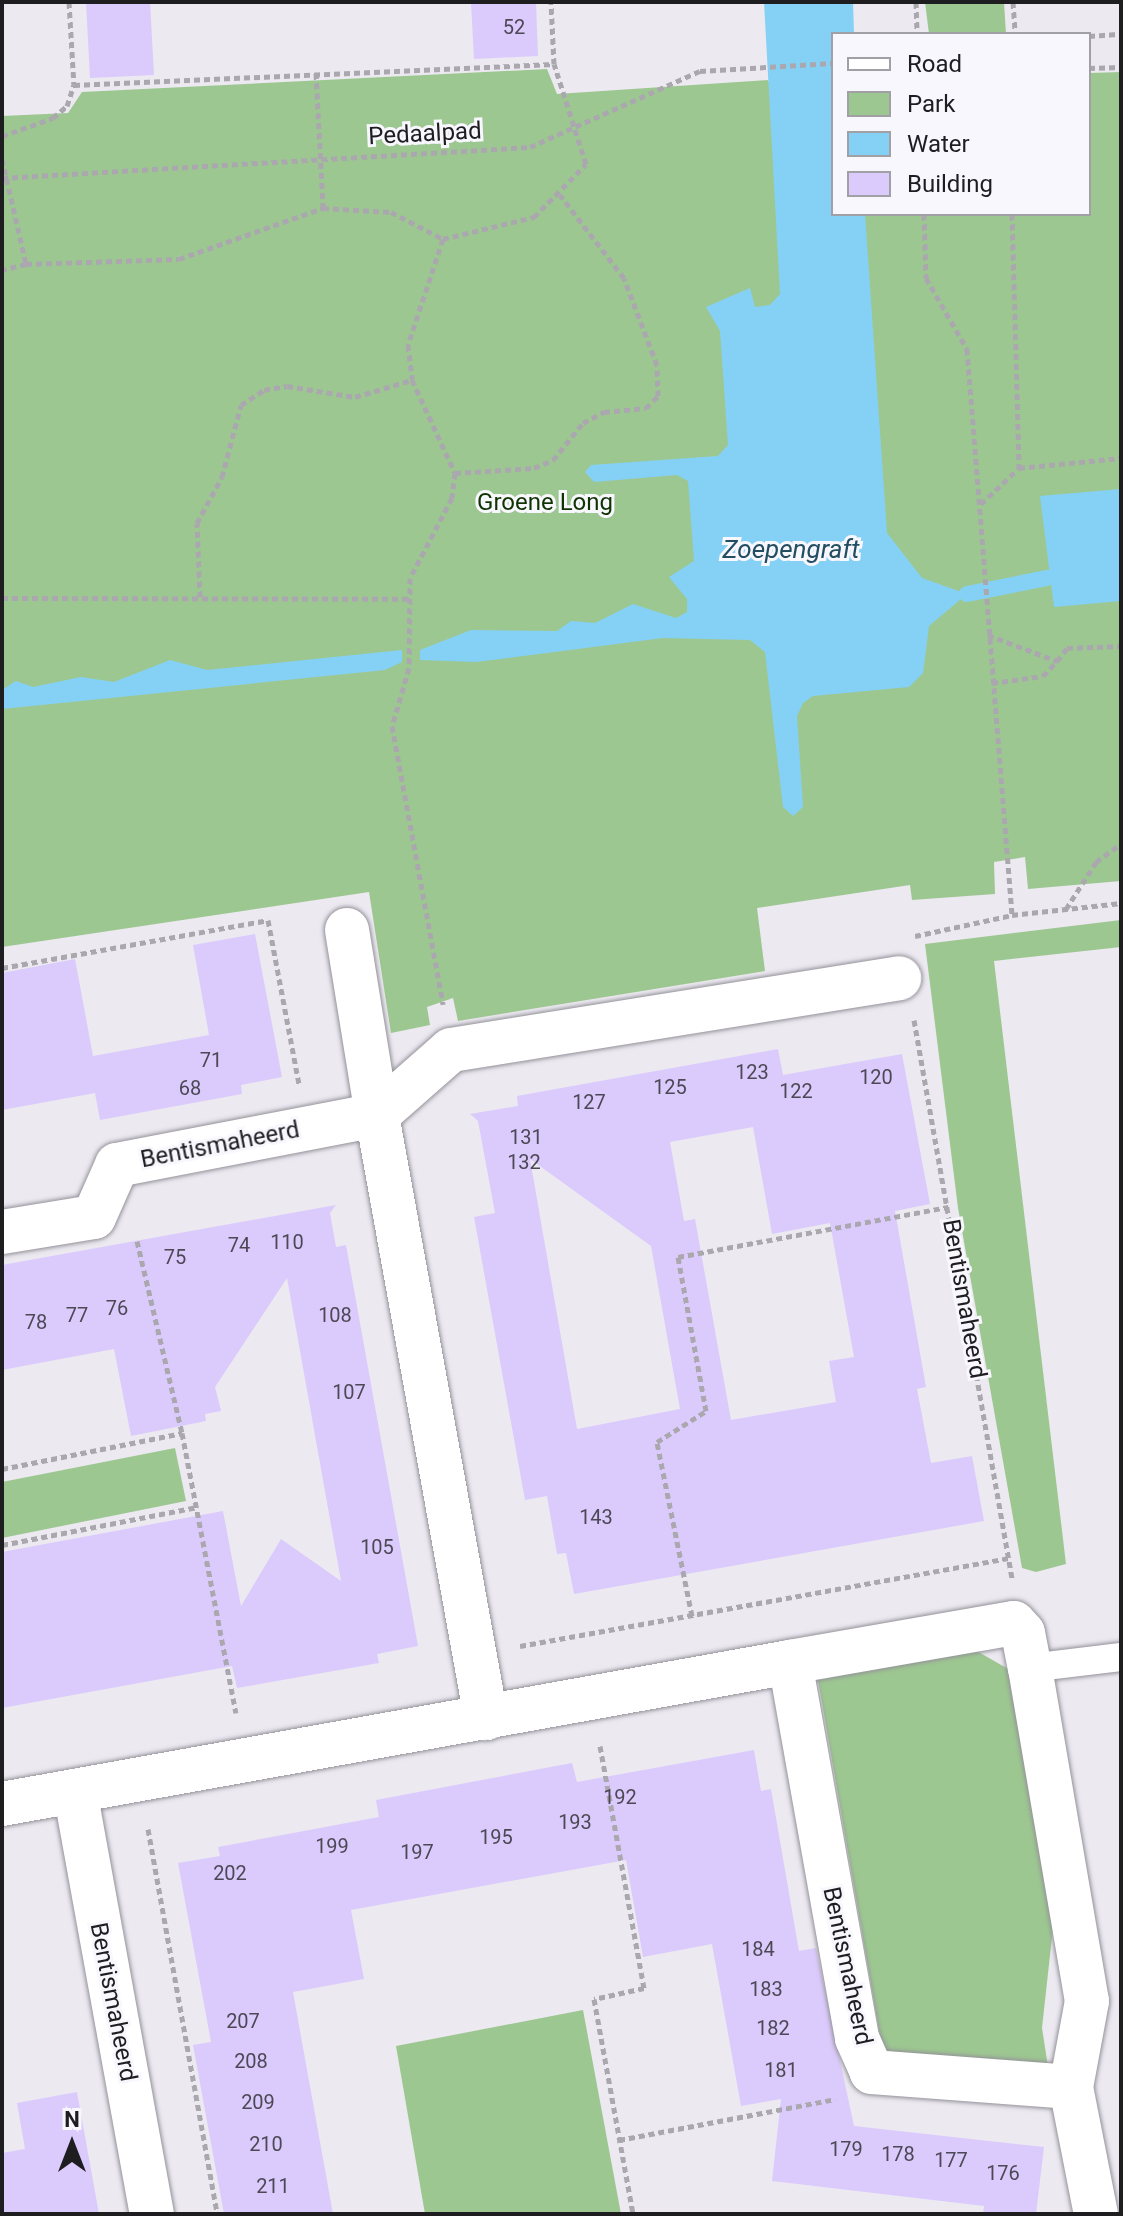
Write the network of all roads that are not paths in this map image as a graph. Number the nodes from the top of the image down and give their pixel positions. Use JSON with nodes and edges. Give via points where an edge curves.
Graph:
{"nodes":[{"id":1,"x":347,"y":930,"type":"dead end"},
{"id":2,"x":899,"y":978,"type":"road end"},
{"id":3,"x":377,"y":1115,"type":"junction"},
{"id":4,"x":2,"y":1232,"type":"edge"},
{"id":5,"x":1121,"y":1657,"type":"edge"},
{"id":6,"x":790,"y":1662,"type":"junction"},
{"id":7,"x":1030,"y":1668,"type":"junction"},
{"id":8,"x":486,"y":1718,"type":"junction"},
{"id":9,"x":75,"y":1791,"type":"junction"},
{"id":10,"x":2,"y":1804,"type":"edge"},
{"id":11,"x":1104,"y":1999,"type":"edge"},
{"id":12,"x":1071,"y":2087,"type":"junction"},
{"id":13,"x":152,"y":2214,"type":"edge"},
{"id":14,"x":1096,"y":2214,"type":"edge"}],
"edges":[{"from":1,"to":3,"type":"street"},
{"from":2,"to":3,"type":"street","via":[[451,1050]]},
{"from":3,"to":4,"type":"street","name":"Bentismaheerd","via":[[117,1165],[94,1217]]},
{"from":3,"to":8,"type":"street"},
{"from":5,"to":7,"type":"lane"},
{"from":6,"to":7,"type":"street","via":[[1014,1623],[1023,1633]]},
{"from":6,"to":8,"type":"street"},
{"from":6,"to":12,"type":"street","name":"Bentismaheerd","via":[[857,2038],[872,2072]]},
{"from":7,"to":11,"type":"street"},
{"from":8,"to":9,"type":"street"},
{"from":9,"to":10,"type":"street"},
{"from":9,"to":13,"type":"street","name":"Bentismaheerd"},
{"from":11,"to":12,"type":"street"},
{"from":12,"to":14,"type":"street"}]}
